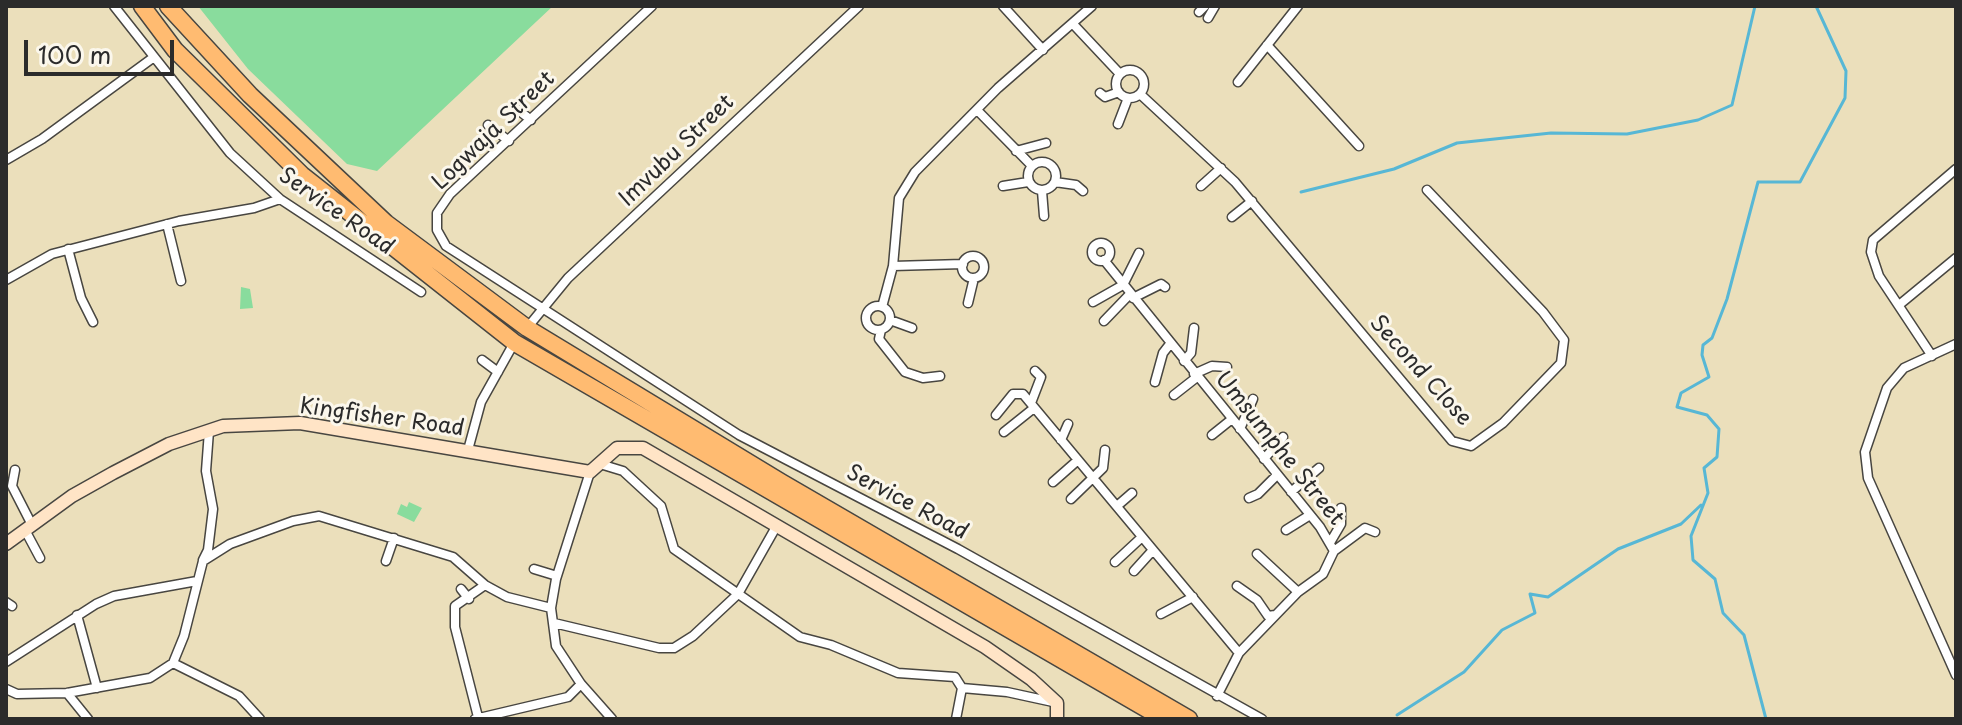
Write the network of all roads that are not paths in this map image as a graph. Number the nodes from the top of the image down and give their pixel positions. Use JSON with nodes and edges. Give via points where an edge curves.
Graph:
{"nodes":[{"id":1,"x":114,"y":6,"type":"edge"},
{"id":2,"x":142,"y":6,"type":"edge"},
{"id":3,"x":168,"y":6,"type":"edge"},
{"id":4,"x":652,"y":6,"type":"edge"},
{"id":5,"x":859,"y":6,"type":"edge"},
{"id":6,"x":1003,"y":6,"type":"edge"},
{"id":7,"x":1092,"y":6,"type":"edge"},
{"id":8,"x":1215,"y":6,"type":"edge"},
{"id":9,"x":1298,"y":6,"type":"edge"},
{"id":10,"x":1208,"y":18,"type":"dead end"},
{"id":11,"x":1073,"y":24,"type":"junction"},
{"id":12,"x":1267,"y":45,"type":"junction"},
{"id":13,"x":1043,"y":50,"type":"junction"},
{"id":14,"x":154,"y":57,"type":"junction"},
{"id":15,"x":1120,"y":74,"type":"junction"},
{"id":16,"x":1238,"y":82,"type":"dead end"},
{"id":17,"x":1119,"y":92,"type":"junction"},
{"id":18,"x":1100,"y":93,"type":"dead end"},
{"id":19,"x":1140,"y":94,"type":"junction"},
{"id":20,"x":1128,"y":98,"type":"junction"},
{"id":21,"x":517,"y":109,"type":"dead end"},
{"id":22,"x":978,"y":111,"type":"junction"},
{"id":23,"x":531,"y":120,"type":"junction"},
{"id":24,"x":1118,"y":124,"type":"dead end"},
{"id":25,"x":488,"y":125,"type":"dead end"},
{"id":26,"x":509,"y":141,"type":"junction"},
{"id":27,"x":1046,"y":143,"type":"dead end"},
{"id":28,"x":1359,"y":146,"type":"dead end"},
{"id":29,"x":1016,"y":151,"type":"junction"},
{"id":30,"x":6,"y":160,"type":"edge"},
{"id":31,"x":1032,"y":166,"type":"junction"},
{"id":32,"x":1221,"y":168,"type":"junction"},
{"id":33,"x":1956,"y":169,"type":"edge"},
{"id":34,"x":1028,"y":182,"type":"junction"},
{"id":35,"x":1055,"y":182,"type":"junction"},
{"id":36,"x":1003,"y":186,"type":"dead end"},
{"id":37,"x":1201,"y":186,"type":"dead end"},
{"id":38,"x":1427,"y":190,"type":"dead end"},
{"id":39,"x":1042,"y":191,"type":"junction"},
{"id":40,"x":1083,"y":191,"type":"dead end"},
{"id":41,"x":280,"y":199,"type":"junction"},
{"id":42,"x":1252,"y":201,"type":"junction"},
{"id":43,"x":1044,"y":216,"type":"dead end"},
{"id":44,"x":1232,"y":217,"type":"dead end"},
{"id":45,"x":167,"y":224,"type":"junction"},
{"id":46,"x":68,"y":249,"type":"junction"},
{"id":47,"x":1139,"y":253,"type":"dead end"},
{"id":48,"x":1956,"y":258,"type":"edge"},
{"id":49,"x":1104,"y":260,"type":"dead end"},
{"id":50,"x":963,"y":264,"type":"junction"},
{"id":51,"x":893,"y":266,"type":"junction"},
{"id":52,"x":974,"y":278,"type":"junction"},
{"id":53,"x":6,"y":280,"type":"edge"},
{"id":54,"x":181,"y":281,"type":"dead end"},
{"id":55,"x":1123,"y":285,"type":"junction"},
{"id":56,"x":1165,"y":287,"type":"dead end"},
{"id":57,"x":421,"y":292,"type":"dead end"},
{"id":58,"x":1131,"y":296,"type":"junction"},
{"id":59,"x":1093,"y":302,"type":"dead end"},
{"id":60,"x":968,"y":303,"type":"dead end"},
{"id":61,"x":1899,"y":305,"type":"junction"},
{"id":62,"x":882,"y":307,"type":"junction"},
{"id":63,"x":543,"y":308,"type":"junction"},
{"id":64,"x":890,"y":320,"type":"junction"},
{"id":65,"x":1104,"y":321,"type":"dead end"},
{"id":66,"x":93,"y":322,"type":"dead end"},
{"id":67,"x":527,"y":328,"type":"junction"},
{"id":68,"x":912,"y":328,"type":"dead end"},
{"id":69,"x":1194,"y":328,"type":"dead end"},
{"id":70,"x":881,"y":330,"type":"junction"},
{"id":71,"x":515,"y":343,"type":"junction"},
{"id":72,"x":1170,"y":344,"type":"junction"},
{"id":73,"x":1956,"y":344,"type":"edge"},
{"id":74,"x":1932,"y":356,"type":"junction"},
{"id":75,"x":482,"y":360,"type":"dead end"},
{"id":76,"x":1184,"y":361,"type":"junction"},
{"id":77,"x":1227,"y":367,"type":"dead end"},
{"id":78,"x":1035,"y":371,"type":"dead end"},
{"id":79,"x":498,"y":372,"type":"junction"},
{"id":80,"x":1196,"y":375,"type":"junction"},
{"id":81,"x":940,"y":376,"type":"dead end"},
{"id":82,"x":1155,"y":382,"type":"dead end"},
{"id":83,"x":1174,"y":395,"type":"dead end"},
{"id":84,"x":1253,"y":399,"type":"dead end"},
{"id":85,"x":1033,"y":406,"type":"junction"},
{"id":86,"x":996,"y":415,"type":"dead end"},
{"id":87,"x":1232,"y":419,"type":"junction"},
{"id":88,"x":1068,"y":424,"type":"dead end"},
{"id":89,"x":1240,"y":429,"type":"junction"},
{"id":90,"x":209,"y":431,"type":"junction"},
{"id":91,"x":1004,"y":432,"type":"dead end"},
{"id":92,"x":1212,"y":435,"type":"dead end"},
{"id":93,"x":1283,"y":437,"type":"dead end"},
{"id":94,"x":1061,"y":440,"type":"junction"},
{"id":95,"x":468,"y":450,"type":"junction"},
{"id":96,"x":1105,"y":450,"type":"dead end"},
{"id":97,"x":1264,"y":459,"type":"junction"},
{"id":98,"x":1078,"y":460,"type":"junction"},
{"id":99,"x":595,"y":468,"type":"junction"},
{"id":100,"x":1319,"y":468,"type":"dead end"},
{"id":101,"x":15,"y":470,"type":"dead end"},
{"id":102,"x":1277,"y":475,"type":"junction"},
{"id":103,"x":1094,"y":477,"type":"junction"},
{"id":104,"x":1053,"y":482,"type":"dead end"},
{"id":105,"x":1291,"y":492,"type":"junction"},
{"id":106,"x":1132,"y":493,"type":"dead end"},
{"id":107,"x":1249,"y":498,"type":"dead end"},
{"id":108,"x":1071,"y":499,"type":"dead end"},
{"id":109,"x":1117,"y":506,"type":"junction"},
{"id":110,"x":1341,"y":508,"type":"dead end"},
{"id":111,"x":1310,"y":515,"type":"junction"},
{"id":112,"x":776,"y":527,"type":"junction"},
{"id":113,"x":28,"y":528,"type":"junction"},
{"id":114,"x":1286,"y":530,"type":"dead end"},
{"id":115,"x":1375,"y":532,"type":"dead end"},
{"id":116,"x":1142,"y":537,"type":"junction"},
{"id":117,"x":394,"y":538,"type":"junction"},
{"id":118,"x":1331,"y":541,"type":"junction"},
{"id":119,"x":6,"y":544,"type":"edge"},
{"id":120,"x":1153,"y":550,"type":"junction"},
{"id":121,"x":1334,"y":551,"type":"junction"},
{"id":122,"x":1257,"y":554,"type":"dead end"},
{"id":123,"x":40,"y":558,"type":"dead end"},
{"id":124,"x":203,"y":561,"type":"junction"},
{"id":125,"x":386,"y":561,"type":"dead end"},
{"id":126,"x":1115,"y":562,"type":"dead end"},
{"id":127,"x":534,"y":569,"type":"dead end"},
{"id":128,"x":1134,"y":571,"type":"dead end"},
{"id":129,"x":557,"y":576,"type":"junction"},
{"id":130,"x":197,"y":581,"type":"junction"},
{"id":131,"x":485,"y":585,"type":"junction"},
{"id":132,"x":1237,"y":586,"type":"dead end"},
{"id":133,"x":461,"y":589,"type":"dead end"},
{"id":134,"x":1298,"y":592,"type":"junction"},
{"id":135,"x":738,"y":594,"type":"junction"},
{"id":136,"x":1193,"y":597,"type":"junction"},
{"id":137,"x":469,"y":599,"type":"junction"},
{"id":138,"x":551,"y":608,"type":"junction"},
{"id":139,"x":1161,"y":614,"type":"dead end"},
{"id":140,"x":77,"y":615,"type":"junction"},
{"id":141,"x":1275,"y":615,"type":"junction"},
{"id":142,"x":554,"y":623,"type":"junction"},
{"id":143,"x":1239,"y":653,"type":"junction"},
{"id":144,"x":6,"y":662,"type":"edge"},
{"id":145,"x":173,"y":663,"type":"junction"},
{"id":146,"x":1956,"y":675,"type":"edge"},
{"id":147,"x":581,"y":684,"type":"junction"},
{"id":148,"x":97,"y":688,"type":"junction"},
{"id":149,"x":962,"y":688,"type":"junction"},
{"id":150,"x":6,"y":689,"type":"edge"},
{"id":151,"x":67,"y":693,"type":"junction"},
{"id":152,"x":1217,"y":696,"type":"junction"},
{"id":153,"x":1057,"y":703,"type":"junction"},
{"id":154,"x":476,"y":718,"type":"edge"},
{"id":155,"x":88,"y":719,"type":"edge"},
{"id":156,"x":260,"y":719,"type":"edge"},
{"id":157,"x":612,"y":719,"type":"edge"},
{"id":158,"x":956,"y":719,"type":"edge"},
{"id":159,"x":1057,"y":719,"type":"edge"},
{"id":160,"x":1164,"y":719,"type":"edge"},
{"id":161,"x":1189,"y":719,"type":"edge"},
{"id":162,"x":1262,"y":719,"type":"edge"}],
"edges":[{"from":1,"to":14,"type":"street","name":"Service Road"},
{"from":2,"to":71,"type":"highway","via":[[186,61],[302,175]]},
{"from":3,"to":67,"type":"highway","via":[[250,95],[386,223]]},
{"from":4,"to":23,"type":"street","name":"Logwaja Street"},
{"from":5,"to":63,"type":"street","name":"Imvubu Street","via":[[568,278]]},
{"from":6,"to":13,"type":"street"},
{"from":7,"to":11,"type":"street"},
{"from":8,"to":10,"type":"street"},
{"from":9,"to":12,"type":"street"},
{"from":11,"to":13,"type":"street"},
{"from":11,"to":15,"type":"street"},
{"from":12,"to":16,"type":"street"},
{"from":12,"to":28,"type":"street"},
{"from":13,"to":22,"type":"street"},
{"from":14,"to":30,"type":"street"},
{"from":14,"to":41,"type":"street","name":"Service Road","via":[[230,153]]},
{"from":15,"to":17,"type":"street"},
{"from":15,"to":19,"type":"street","via":[[1140,74]]},
{"from":17,"to":18,"type":"street","via":[[1105,97]]},
{"from":17,"to":20,"type":"street"},
{"from":19,"to":20,"type":"street"},
{"from":19,"to":32,"type":"street","name":"Second Close"},
{"from":20,"to":24,"type":"street"},
{"from":21,"to":23,"type":"street"},
{"from":22,"to":29,"type":"street"},
{"from":22,"to":51,"type":"street","via":[[915,172],[899,198]]},
{"from":23,"to":26,"type":"street","name":"Logwaja Street"},
{"from":25,"to":26,"type":"street"},
{"from":26,"to":63,"type":"street","name":"Logwaja Street","via":[[450,194],[437,213],[437,230],[446,246]]},
{"from":27,"to":29,"type":"street"},
{"from":29,"to":31,"type":"street"},
{"from":31,"to":34,"type":"street"},
{"from":31,"to":35,"type":"street","via":[[1050,165]]},
{"from":32,"to":37,"type":"street"},
{"from":32,"to":42,"type":"street","name":"Second Close"},
{"from":33,"to":61,"type":"street","via":[[1873,240],[1879,276]]},
{"from":34,"to":36,"type":"street"},
{"from":34,"to":39,"type":"street"},
{"from":35,"to":39,"type":"street"},
{"from":35,"to":40,"type":"street"},
{"from":38,"to":42,"type":"street","name":"Second Close","via":[[1564,340],[1561,363],[1503,423],[1471,446],[1452,441]]},
{"from":39,"to":43,"type":"street"},
{"from":41,"to":45,"type":"street"},
{"from":41,"to":57,"type":"street","name":"Service Road"},
{"from":42,"to":44,"type":"street"},
{"from":45,"to":46,"type":"street"},
{"from":45,"to":54,"type":"street"},
{"from":46,"to":53,"type":"street"},
{"from":46,"to":66,"type":"street"},
{"from":47,"to":55,"type":"street"},
{"from":48,"to":61,"type":"street"},
{"from":49,"to":55,"type":"street","name":"Umsumphe Street"},
{"from":50,"to":51,"type":"street"},
{"from":50,"to":52,"type":"street","via":[[965,275]]},
{"from":50,"to":52,"type":"street","via":[[973,256],[982,260],[984,270]]},
{"from":51,"to":62,"type":"street"},
{"from":52,"to":60,"type":"street"},
{"from":55,"to":58,"type":"street","name":"Umsumphe Street"},
{"from":55,"to":59,"type":"street"},
{"from":56,"to":58,"type":"street"},
{"from":58,"to":65,"type":"street"},
{"from":58,"to":72,"type":"street","name":"Umsumphe Street"},
{"from":61,"to":74,"type":"street"},
{"from":62,"to":64,"type":"street"},
{"from":62,"to":70,"type":"street","via":[[870,308],[865,319],[872,329]]},
{"from":63,"to":67,"type":"street","name":"Imvubu Street"},
{"from":63,"to":152,"type":"street","name":"Service Road","via":[[739,435],[958,549]]},
{"from":64,"to":68,"type":"street"},
{"from":64,"to":70,"type":"street"},
{"from":67,"to":161,"type":"highway"},
{"from":69,"to":76,"type":"street","via":[[1191,353]]},
{"from":70,"to":81,"type":"street","via":[[879,339],[905,372]]},
{"from":71,"to":79,"type":"street"},
{"from":71,"to":160,"type":"highway"},
{"from":72,"to":76,"type":"street","name":"Umsumphe Street"},
{"from":72,"to":82,"type":"street"},
{"from":73,"to":74,"type":"street"},
{"from":74,"to":146,"type":"street","via":[[1904,368],[1887,388],[1865,452],[1868,478]]},
{"from":75,"to":79,"type":"street"},
{"from":76,"to":80,"type":"street","name":"Umsumphe Street"},
{"from":77,"to":80,"type":"street","via":[[1212,366]]},
{"from":78,"to":85,"type":"street","via":[[1041,377]]},
{"from":79,"to":95,"type":"street","via":[[481,402]]},
{"from":80,"to":83,"type":"street"},
{"from":80,"to":87,"type":"street","name":"Umsumphe Street"},
{"from":84,"to":89,"type":"street"},
{"from":85,"to":86,"type":"street","via":[[1023,394],[1013,394]]},
{"from":85,"to":91,"type":"street"},
{"from":85,"to":94,"type":"street"},
{"from":87,"to":89,"type":"street","name":"Umsumphe Street"},
{"from":87,"to":92,"type":"street"},
{"from":88,"to":94,"type":"street"},
{"from":89,"to":97,"type":"street","name":"Umsumphe Street"},
{"from":90,"to":95,"type":"street","name":"Kingfisher Road","via":[[300,423]]},
{"from":90,"to":113,"type":"street","name":"Kingfisher Road","via":[[169,444],[113,473]]},
{"from":90,"to":124,"type":"street","via":[[206,471],[213,509]]},
{"from":93,"to":97,"type":"street"},
{"from":94,"to":98,"type":"street"},
{"from":95,"to":99,"type":"street","name":"Kingfisher Road"},
{"from":96,"to":103,"type":"street","via":[[1103,468]]},
{"from":97,"to":102,"type":"street","name":"Umsumphe Street"},
{"from":98,"to":103,"type":"street"},
{"from":98,"to":104,"type":"street"},
{"from":99,"to":112,"type":"street","via":[[617,448],[643,448]]},
{"from":99,"to":129,"type":"street"},
{"from":99,"to":135,"type":"street","via":[[623,471],[661,506],[674,549]]},
{"from":100,"to":105,"type":"street"},
{"from":101,"to":113,"type":"street","via":[[12,486]]},
{"from":102,"to":105,"type":"street","name":"Umsumphe Street"},
{"from":102,"to":107,"type":"street"},
{"from":103,"to":108,"type":"street"},
{"from":103,"to":109,"type":"street"},
{"from":105,"to":111,"type":"street","name":"Umsumphe Street"},
{"from":106,"to":109,"type":"street"},
{"from":109,"to":116,"type":"street"},
{"from":110,"to":118,"type":"street","via":[[1341,524]]},
{"from":111,"to":114,"type":"street"},
{"from":111,"to":118,"type":"street","name":"Umsumphe Street"},
{"from":112,"to":135,"type":"street"},
{"from":112,"to":153,"type":"street","via":[[936,616],[1031,679]]},
{"from":113,"to":119,"type":"street","name":"Kingfisher Road"},
{"from":113,"to":123,"type":"street"},
{"from":115,"to":121,"type":"street","via":[[1365,528]]},
{"from":116,"to":120,"type":"street"},
{"from":116,"to":126,"type":"street"},
{"from":117,"to":124,"type":"street","via":[[319,516],[230,544]]},
{"from":117,"to":125,"type":"street"},
{"from":117,"to":131,"type":"street","via":[[453,557]]},
{"from":118,"to":121,"type":"street","name":"Umsumphe Street"},
{"from":120,"to":128,"type":"street"},
{"from":120,"to":136,"type":"street"},
{"from":121,"to":134,"type":"street","name":"Umsumphe Street","via":[[1323,574]]},
{"from":122,"to":134,"type":"street"},
{"from":124,"to":130,"type":"street"},
{"from":127,"to":129,"type":"street"},
{"from":129,"to":138,"type":"street"},
{"from":130,"to":140,"type":"street","via":[[114,596]]},
{"from":130,"to":145,"type":"street"},
{"from":131,"to":137,"type":"street"},
{"from":131,"to":138,"type":"street","via":[[507,597]]},
{"from":132,"to":141,"type":"street","via":[[1268,616]]},
{"from":133,"to":137,"type":"street"},
{"from":134,"to":141,"type":"street","name":"Umsumphe Street"},
{"from":135,"to":142,"type":"street","via":[[674,648]]},
{"from":135,"to":149,"type":"street","via":[[800,637],[898,673],[955,677]]},
{"from":136,"to":139,"type":"street"},
{"from":136,"to":143,"type":"street"},
{"from":137,"to":154,"type":"street","via":[[455,606],[455,627],[473,685]]},
{"from":138,"to":142,"type":"street"},
{"from":140,"to":144,"type":"street"},
{"from":140,"to":148,"type":"street"},
{"from":141,"to":143,"type":"street","name":"Umsumphe Street"},
{"from":142,"to":147,"type":"street","via":[[556,646]]},
{"from":143,"to":152,"type":"street","name":"Umsumphe Street"},
{"from":145,"to":148,"type":"street","via":[[150,678]]},
{"from":145,"to":156,"type":"street","via":[[239,696]]},
{"from":147,"to":154,"type":"street","via":[[568,697]]},
{"from":147,"to":157,"type":"street"},
{"from":148,"to":151,"type":"street"},
{"from":149,"to":153,"type":"street"},
{"from":149,"to":158,"type":"street"},
{"from":150,"to":151,"type":"street","via":[[17,694]]},
{"from":151,"to":155,"type":"street"},
{"from":152,"to":162,"type":"street","name":"Service Road"},
{"from":153,"to":159,"type":"street"}]}
